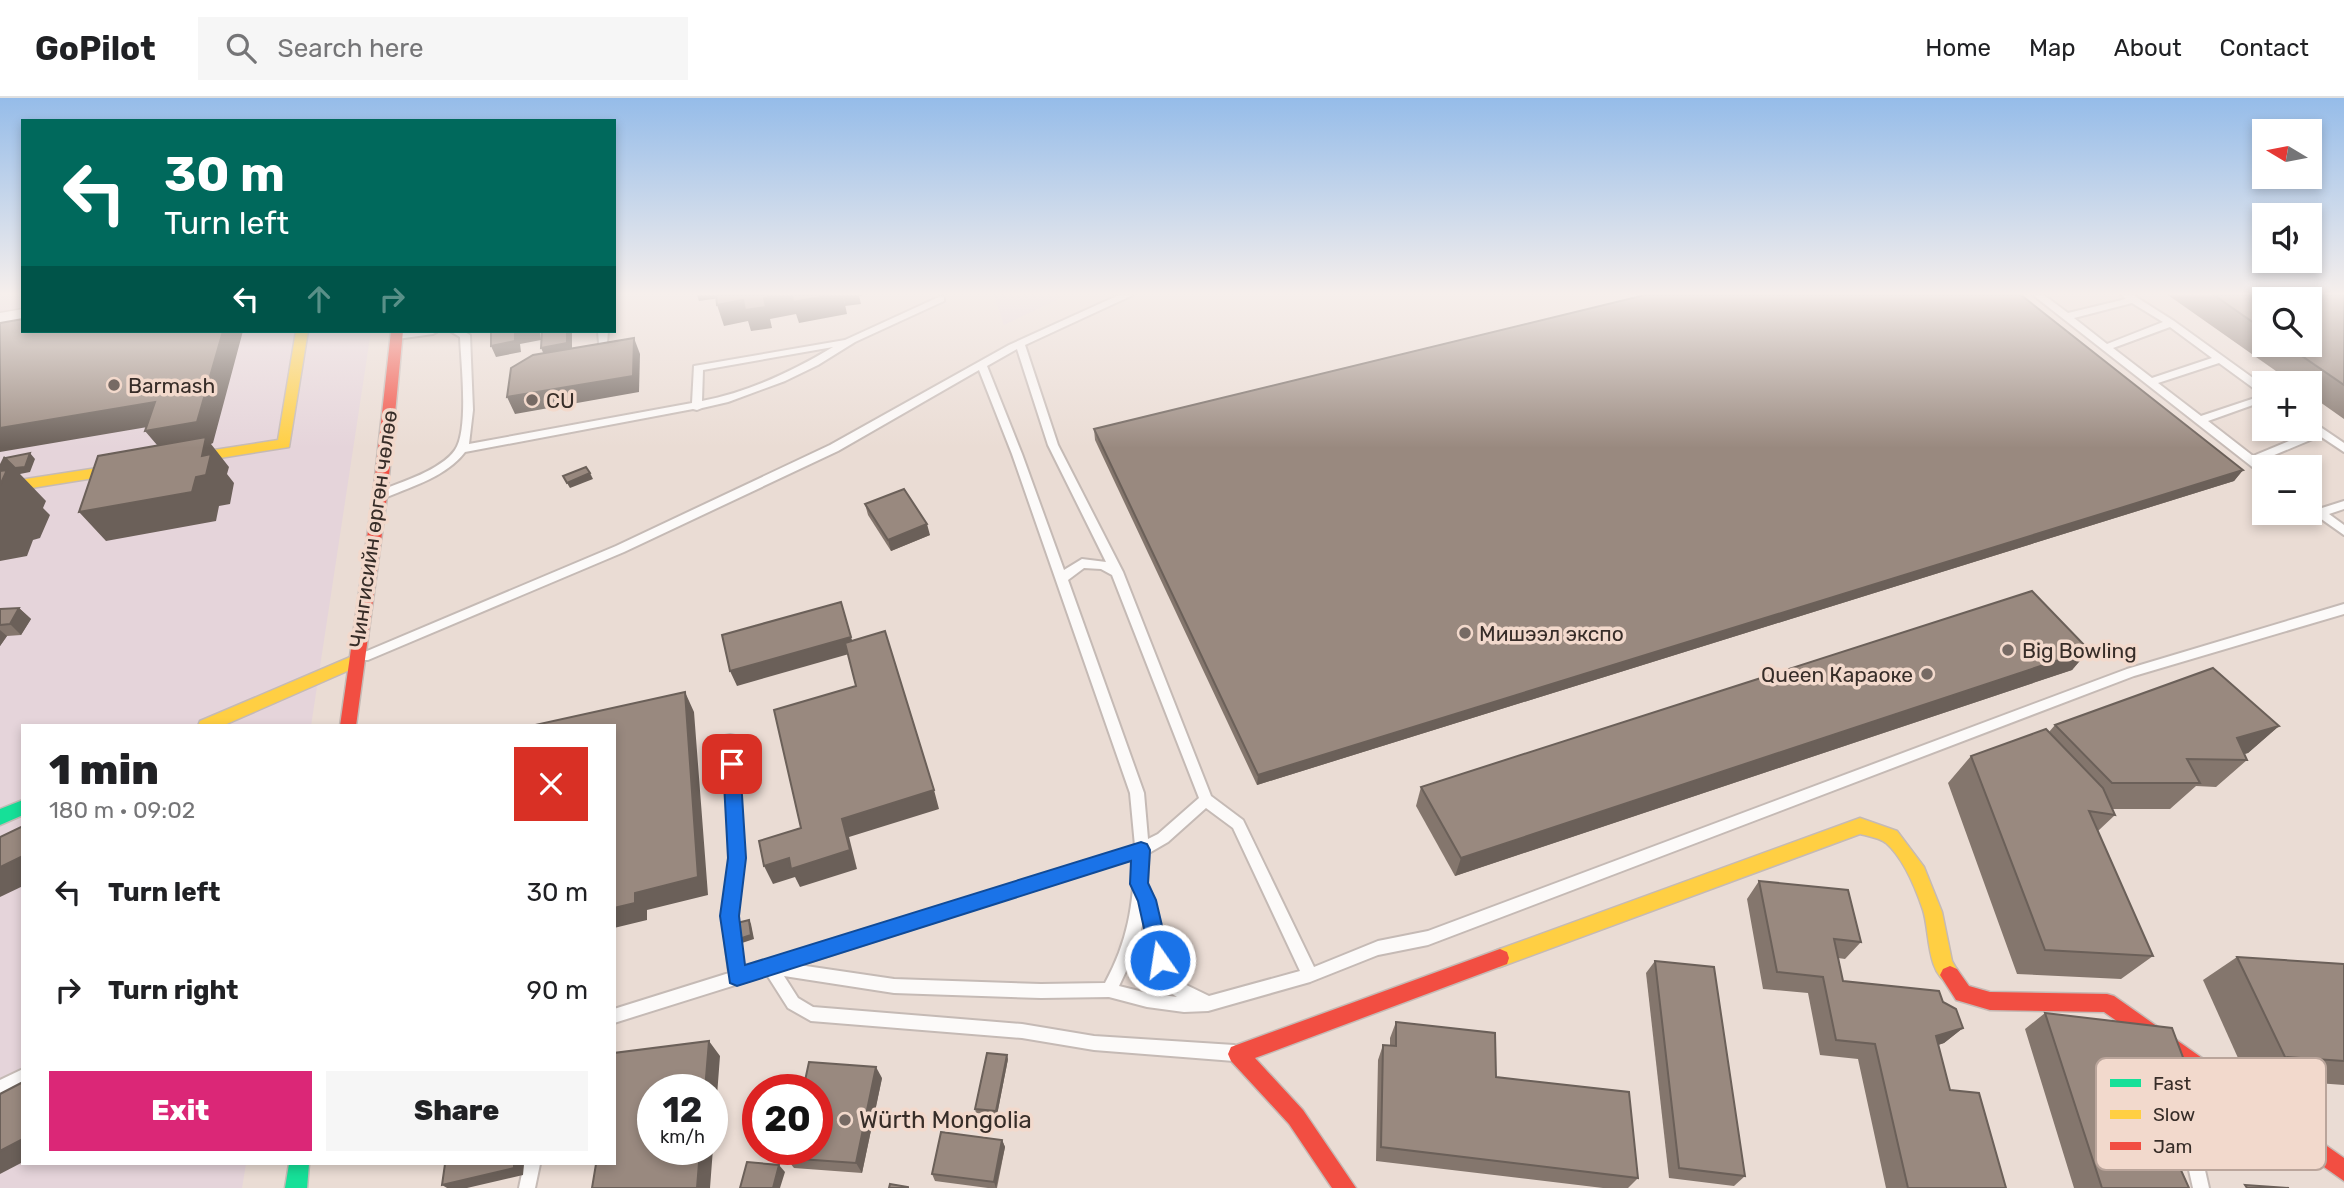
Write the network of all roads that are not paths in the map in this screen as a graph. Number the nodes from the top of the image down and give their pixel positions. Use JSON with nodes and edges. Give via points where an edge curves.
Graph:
{"nodes":[{"id":1,"x":300,"y":346,"type":"edge"},
{"id":2,"x":396,"y":346,"type":"edge"},
{"id":3,"x":465,"y":346,"type":"edge"},
{"id":4,"x":819,"y":346,"type":"edge"},
{"id":5,"x":842,"y":346,"type":"edge"},
{"id":6,"x":1017,"y":346,"type":"edge"},
{"id":7,"x":1021,"y":346,"type":"edge"},
{"id":8,"x":2102,"y":346,"type":"edge"},
{"id":9,"x":2111,"y":346,"type":"edge"},
{"id":10,"x":2201,"y":346,"type":"edge"},
{"id":11,"x":2105,"y":348,"type":"junction"},
{"id":12,"x":2219,"y":359,"type":"junction"},
{"id":13,"x":982,"y":365,"type":"junction"},
{"id":14,"x":2151,"y":382,"type":"junction"},
{"id":15,"x":2252,"y":382,"type":"edge"},
{"id":16,"x":2252,"y":402,"type":"edge"},
{"id":17,"x":697,"y":407,"type":"junction"},
{"id":18,"x":2199,"y":420,"type":"junction"},
{"id":19,"x":2322,"y":433,"type":"edge"},
{"id":20,"x":2299,"y":441,"type":"edge"},
{"id":21,"x":2344,"y":448,"type":"edge"},
{"id":22,"x":461,"y":449,"type":"junction"},
{"id":23,"x":2264,"y":455,"type":"edge"},
{"id":24,"x":2252,"y":460,"type":"edge"},
{"id":25,"x":0,"y":488,"type":"edge"},
{"id":26,"x":380,"y":496,"type":"junction"},
{"id":27,"x":2344,"y":505,"type":"edge"},
{"id":28,"x":2322,"y":508,"type":"edge"},
{"id":29,"x":2322,"y":514,"type":"edge"},
{"id":30,"x":2344,"y":531,"type":"edge"},
{"id":31,"x":1117,"y":572,"type":"junction"},
{"id":32,"x":1061,"y":579,"type":"junction"},
{"id":33,"x":2344,"y":609,"type":"edge"},
{"id":34,"x":355,"y":661,"type":"junction"},
{"id":35,"x":211,"y":724,"type":"edge"},
{"id":36,"x":348,"y":724,"type":"edge"},
{"id":37,"x":730,"y":740,"type":"dead end"},
{"id":38,"x":1206,"y":800,"type":"junction"},
{"id":39,"x":21,"y":808,"type":"edge"},
{"id":40,"x":0,"y":817,"type":"edge"},
{"id":41,"x":1141,"y":850,"type":"junction"},
{"id":42,"x":1139,"y":884,"type":"junction"},
{"id":43,"x":770,"y":967,"type":"junction"},
{"id":44,"x":1310,"y":975,"type":"junction"},
{"id":45,"x":737,"y":976,"type":"junction"},
{"id":46,"x":1109,"y":990,"type":"junction"},
{"id":47,"x":1208,"y":1003,"type":"junction"},
{"id":48,"x":616,"y":1015,"type":"edge"},
{"id":49,"x":1238,"y":1054,"type":"junction"},
{"id":50,"x":2184,"y":1058,"type":"edge"},
{"id":51,"x":21,"y":1078,"type":"edge"},
{"id":52,"x":0,"y":1088,"type":"edge"},
{"id":53,"x":2326,"y":1158,"type":"edge"},
{"id":54,"x":299,"y":1165,"type":"edge"},
{"id":55,"x":532,"y":1165,"type":"edge"},
{"id":56,"x":2197,"y":1170,"type":"edge"},
{"id":57,"x":2344,"y":1171,"type":"edge"},
{"id":58,"x":296,"y":1188,"type":"edge"},
{"id":59,"x":527,"y":1188,"type":"edge"},
{"id":60,"x":1345,"y":1188,"type":"edge"},
{"id":61,"x":2201,"y":1188,"type":"edge"}],
"edges":[{"from":1,"to":25,"type":"main road","via":[[284,444]]},
{"from":2,"to":26,"type":"main road","name":"Чингисийн өргөн чөлөө"},
{"from":3,"to":22,"type":"lane","via":[[466,431]]},
{"from":4,"to":17,"type":"lane","via":[[698,368]]},
{"from":5,"to":17,"type":"lane","via":[[781,379]]},
{"from":6,"to":13,"type":"lane"},
{"from":7,"to":31,"type":"lane","via":[[1053,446]]},
{"from":8,"to":11,"type":"lane"},
{"from":9,"to":11,"type":"lane"},
{"from":10,"to":12,"type":"lane"},
{"from":11,"to":14,"type":"lane"},
{"from":12,"to":14,"type":"lane"},
{"from":12,"to":15,"type":"lane"},
{"from":13,"to":32,"type":"lane"},
{"from":13,"to":34,"type":"lane","via":[[834,448],[620,549]]},
{"from":14,"to":18,"type":"lane"},
{"from":16,"to":18,"type":"lane"},
{"from":17,"to":22,"type":"lane"},
{"from":18,"to":24,"type":"lane"},
{"from":19,"to":21,"type":"lane"},
{"from":20,"to":23,"type":"lane"},
{"from":22,"to":26,"type":"lane","via":[[433,471]]},
{"from":26,"to":34,"type":"main road","name":"Чингисийн өргөн чөлөө"},
{"from":27,"to":28,"type":"lane"},
{"from":29,"to":30,"type":"lane"},
{"from":31,"to":32,"type":"lane","via":[[1103,565],[1082,564]]},
{"from":31,"to":38,"type":"lane"},
{"from":32,"to":41,"type":"lane","via":[[1137,793]]},
{"from":33,"to":44,"type":"lane","via":[[2131,672],[1428,938],[1378,948]]},
{"from":34,"to":35,"type":"main road"},
{"from":34,"to":36,"type":"main road","name":"Чингисийн өргөн чөлөө"},
{"from":37,"to":45,"type":"lane","via":[[737,858],[729,916]]},
{"from":38,"to":41,"type":"lane","via":[[1163,838]]},
{"from":38,"to":44,"type":"lane","via":[[1238,824]]},
{"from":39,"to":40,"type":"main road"},
{"from":41,"to":42,"type":"lane"},
{"from":41,"to":43,"type":"lane"},
{"from":42,"to":46,"type":"lane","via":[[1129,950]]},
{"from":42,"to":47,"type":"lane","via":[[1165,974],[1173,985]]},
{"from":43,"to":45,"type":"lane"},
{"from":43,"to":46,"type":"lane","via":[[894,986]]},
{"from":43,"to":49,"type":"lane","via":[[793,1003],[811,1014]]},
{"from":44,"to":47,"type":"lane"},
{"from":45,"to":48,"type":"lane"},
{"from":46,"to":47,"type":"lane","via":[[1184,1005]]},
{"from":49,"to":50,"type":"main road","via":[[1860,826],[1891,836],[1918,873],[1933,912],[1943,964],[1963,994],[1990,1001],[2106,1003]]},
{"from":49,"to":60,"type":"main road","via":[[1291,1107]]},
{"from":51,"to":52,"type":"lane"},
{"from":53,"to":57,"type":"main road"},
{"from":54,"to":58,"type":"main road"},
{"from":55,"to":59,"type":"lane"},
{"from":56,"to":61,"type":"lane"}]}
